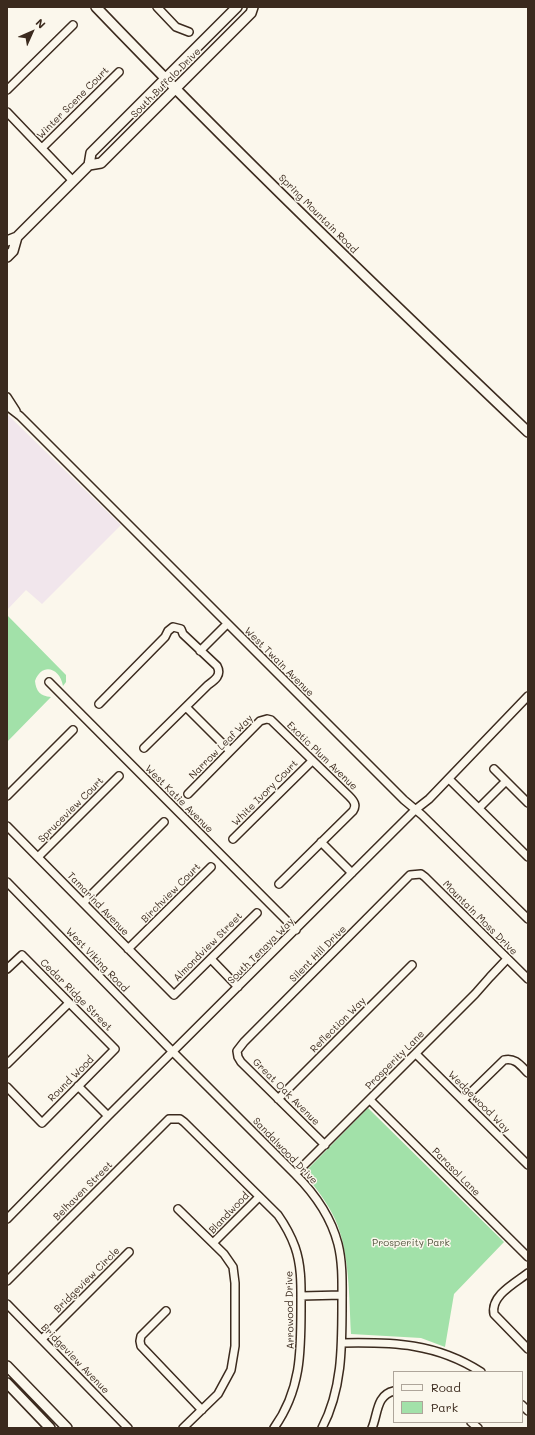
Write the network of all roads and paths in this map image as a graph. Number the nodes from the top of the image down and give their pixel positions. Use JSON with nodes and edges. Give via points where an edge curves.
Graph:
{"nodes":[{"id":1,"x":157,"y":7,"type":"edge"},
{"id":2,"x":237,"y":7,"type":"edge"},
{"id":3,"x":253,"y":7,"type":"edge"},
{"id":4,"x":100,"y":8,"type":"edge"},
{"id":5,"x":73,"y":25,"type":"dead end"},
{"id":6,"x":189,"y":32,"type":"dead end"},
{"id":7,"x":119,"y":72,"type":"dead end"},
{"id":8,"x":165,"y":79,"type":"junction"},
{"id":9,"x":175,"y":89,"type":"junction"},
{"id":10,"x":7,"y":90,"type":"edge"},
{"id":11,"x":7,"y":112,"type":"edge"},
{"id":12,"x":42,"y":148,"type":"junction"},
{"id":13,"x":89,"y":165,"type":"junction"},
{"id":14,"x":73,"y":181,"type":"junction"},
{"id":15,"x":17,"y":238,"type":"junction"},
{"id":16,"x":7,"y":241,"type":"edge"},
{"id":17,"x":7,"y":257,"type":"edge"},
{"id":18,"x":7,"y":397,"type":"edge"},
{"id":19,"x":7,"y":406,"type":"edge"},
{"id":20,"x":20,"y":416,"type":"junction"},
{"id":21,"x":528,"y":432,"type":"edge"},
{"id":22,"x":227,"y":624,"type":"junction"},
{"id":23,"x":200,"y":651,"type":"junction"},
{"id":24,"x":49,"y":682,"type":"dead end"},
{"id":25,"x":528,"y":696,"type":"edge"},
{"id":26,"x":99,"y":704,"type":"dead end"},
{"id":27,"x":186,"y":706,"type":"junction"},
{"id":28,"x":271,"y":720,"type":"joint"},
{"id":29,"x":73,"y":730,"type":"dead end"},
{"id":30,"x":144,"y":748,"type":"dead end"},
{"id":31,"x":230,"y":751,"type":"junction"},
{"id":32,"x":312,"y":761,"type":"junction"},
{"id":33,"x":494,"y":769,"type":"dead end"},
{"id":34,"x":119,"y":776,"type":"dead end"},
{"id":35,"x":448,"y":779,"type":"junction"},
{"id":36,"x":506,"y":781,"type":"junction"},
{"id":37,"x":188,"y":794,"type":"dead end"},
{"id":38,"x":7,"y":796,"type":"edge"},
{"id":39,"x":528,"y":802,"type":"edge"},
{"id":40,"x":479,"y":808,"type":"junction"},
{"id":41,"x":415,"y":810,"type":"junction"},
{"id":42,"x":164,"y":822,"type":"dead end"},
{"id":43,"x":7,"y":826,"type":"edge"},
{"id":44,"x":234,"y":839,"type":"dead end"},
{"id":45,"x":321,"y":842,"type":"junction"},
{"id":46,"x":38,"y":857,"type":"junction"},
{"id":47,"x":528,"y":857,"type":"edge"},
{"id":48,"x":211,"y":867,"type":"dead end"},
{"id":49,"x":352,"y":873,"type":"junction"},
{"id":50,"x":416,"y":874,"type":"joint"},
{"id":51,"x":7,"y":882,"type":"edge"},
{"id":52,"x":279,"y":884,"type":"dead end"},
{"id":53,"x":83,"y":903,"type":"junction"},
{"id":54,"x":256,"y":913,"type":"dead end"},
{"id":55,"x":528,"y":919,"type":"edge"},
{"id":56,"x":296,"y":930,"type":"junction"},
{"id":57,"x":128,"y":949,"type":"junction"},
{"id":58,"x":211,"y":959,"type":"junction"},
{"id":59,"x":507,"y":959,"type":"junction"},
{"id":60,"x":412,"y":965,"type":"dead end"},
{"id":61,"x":7,"y":970,"type":"edge"},
{"id":62,"x":528,"y":979,"type":"edge"},
{"id":63,"x":238,"y":987,"type":"junction"},
{"id":64,"x":174,"y":995,"type":"joint"},
{"id":65,"x":69,"y":1003,"type":"junction"},
{"id":66,"x":115,"y":1049,"type":"joint"},
{"id":67,"x":173,"y":1052,"type":"junction"},
{"id":68,"x":237,"y":1052,"type":"joint"},
{"id":69,"x":416,"y":1054,"type":"junction"},
{"id":70,"x":7,"y":1064,"type":"edge"},
{"id":71,"x":528,"y":1073,"type":"edge"},
{"id":72,"x":78,"y":1086,"type":"junction"},
{"id":73,"x":7,"y":1087,"type":"edge"},
{"id":74,"x":278,"y":1099,"type":"junction"},
{"id":75,"x":370,"y":1100,"type":"junction"},
{"id":76,"x":463,"y":1100,"type":"junction"},
{"id":77,"x":108,"y":1116,"type":"junction"},
{"id":78,"x":174,"y":1118,"type":"joint"},
{"id":79,"x":325,"y":1145,"type":"junction"},
{"id":80,"x":528,"y":1165,"type":"edge"},
{"id":81,"x":296,"y":1174,"type":"junction"},
{"id":82,"x":259,"y":1197,"type":"junction"},
{"id":83,"x":178,"y":1209,"type":"dead end"},
{"id":84,"x":7,"y":1219,"type":"edge"},
{"id":85,"x":213,"y":1243,"type":"junction"},
{"id":86,"x":129,"y":1252,"type":"dead end"},
{"id":87,"x":528,"y":1257,"type":"edge"},
{"id":88,"x":528,"y":1273,"type":"edge"},
{"id":89,"x":7,"y":1281,"type":"edge"},
{"id":90,"x":342,"y":1295,"type":"junction"},
{"id":91,"x":301,"y":1296,"type":"junction"},
{"id":92,"x":7,"y":1304,"type":"edge"},
{"id":93,"x":166,"y":1311,"type":"dead end"},
{"id":94,"x":42,"y":1339,"type":"junction"},
{"id":95,"x":342,"y":1343,"type":"junction"},
{"id":96,"x":528,"y":1349,"type":"edge"},
{"id":97,"x":7,"y":1366,"type":"edge"},
{"id":98,"x":479,"y":1371,"type":"edge"},
{"id":99,"x":7,"y":1383,"type":"edge"},
{"id":100,"x":391,"y":1392,"type":"edge"},
{"id":101,"x":202,"y":1410,"type":"junction"},
{"id":102,"x":50,"y":1428,"type":"edge"},
{"id":103,"x":67,"y":1428,"type":"edge"},
{"id":104,"x":128,"y":1428,"type":"edge"},
{"id":105,"x":183,"y":1428,"type":"edge"},
{"id":106,"x":274,"y":1428,"type":"edge"},
{"id":107,"x":322,"y":1428,"type":"edge"},
{"id":108,"x":372,"y":1428,"type":"edge"}],
"edges":[{"from":1,"to":6,"type":"street","via":[[176,27]]},
{"from":2,"to":8,"type":"main road","name":"South Buffalo Drive"},
{"from":3,"to":9,"type":"main road","name":"South Buffalo Drive","via":[[251,14]]},
{"from":4,"to":8,"type":"main road","name":"Spring Mountain Road"},
{"from":5,"to":10,"type":"street"},
{"from":7,"to":12,"type":"street","name":"Winter Scene Court"},
{"from":8,"to":9,"type":"main road","name":"Spring Mountain Road"},
{"from":8,"to":13,"type":"main road","name":"South Buffalo Drive","via":[[91,153]]},
{"from":9,"to":13,"type":"main road","name":"South Buffalo Drive","via":[[101,163]]},
{"from":9,"to":21,"type":"main road","name":"Spring Mountain Road"},
{"from":11,"to":12,"type":"street"},
{"from":12,"to":14,"type":"street"},
{"from":13,"to":14,"type":"main road","name":"South Buffalo Drive"},
{"from":14,"to":15,"type":"main road","name":"South Buffalo Drive"},
{"from":15,"to":16,"type":"main road","name":"South Buffalo Drive"},
{"from":15,"to":17,"type":"main road","name":"South Buffalo Drive","via":[[13,251]]},
{"from":18,"to":20,"type":"street","name":"West Twain Avenue"},
{"from":19,"to":20,"type":"street","name":"West Twain Avenue"},
{"from":20,"to":22,"type":"street","name":"West Twain Avenue"},
{"from":22,"to":23,"type":"street"},
{"from":22,"to":41,"type":"street","name":"West Twain Avenue"},
{"from":23,"to":26,"type":"street","via":[[181,629],[173,627]]},
{"from":23,"to":27,"type":"street","via":[[219,670],[216,678]]},
{"from":24,"to":56,"type":"street","name":"West Katie Avenue"},
{"from":25,"to":35,"type":"street","name":"South Tenaya Way"},
{"from":27,"to":30,"type":"street"},
{"from":27,"to":31,"type":"street"},
{"from":28,"to":31,"type":"street","name":"Narrow Leaf Way","via":[[260,721]]},
{"from":28,"to":32,"type":"street","name":"Exotic Plum Avenue"},
{"from":29,"to":38,"type":"street"},
{"from":31,"to":37,"type":"street","name":"Narrow Leaf Way"},
{"from":32,"to":44,"type":"street","name":"White Ivory Court"},
{"from":32,"to":45,"type":"street","name":"Exotic Plum Avenue","via":[[354,802],[355,808]]},
{"from":33,"to":36,"type":"street"},
{"from":34,"to":46,"type":"street","name":"Spruceview Court"},
{"from":35,"to":40,"type":"street"},
{"from":35,"to":41,"type":"street","name":"South Tenaya Way"},
{"from":36,"to":39,"type":"street"},
{"from":36,"to":40,"type":"street"},
{"from":40,"to":47,"type":"street"},
{"from":41,"to":49,"type":"street","name":"South Tenaya Way"},
{"from":41,"to":55,"type":"street","name":"West Twain Avenue"},
{"from":42,"to":53,"type":"street"},
{"from":43,"to":46,"type":"street","name":"Tamarind Avenue"},
{"from":45,"to":49,"type":"street"},
{"from":45,"to":52,"type":"street"},
{"from":46,"to":53,"type":"street","name":"Tamarind Avenue"},
{"from":48,"to":57,"type":"street","name":"Birchview Court"},
{"from":49,"to":56,"type":"street","name":"South Tenaya Way"},
{"from":50,"to":59,"type":"street","name":"Mountain Moss Drive","via":[[421,874]]},
{"from":50,"to":68,"type":"street","name":"Silent Hill Drive","via":[[410,875]]},
{"from":51,"to":67,"type":"street","name":"West Viking Road"},
{"from":53,"to":57,"type":"street","name":"Tamarind Avenue"},
{"from":54,"to":58,"type":"street","name":"Almondview Street"},
{"from":56,"to":63,"type":"street","name":"South Tenaya Way"},
{"from":57,"to":64,"type":"street","name":"Tamarind Avenue"},
{"from":58,"to":63,"type":"street"},
{"from":58,"to":64,"type":"street","name":"Almondview Street"},
{"from":59,"to":62,"type":"street","name":"Mountain Moss Drive"},
{"from":59,"to":69,"type":"street","name":"Prosperity Lane"},
{"from":60,"to":74,"type":"street","name":"Reflection Way"},
{"from":61,"to":65,"type":"street","name":"Cedar Ridge Street","via":[[22,955]]},
{"from":63,"to":67,"type":"street","name":"South Tenaya Way"},
{"from":65,"to":66,"type":"street","name":"Cedar Ridge Street"},
{"from":65,"to":70,"type":"street"},
{"from":66,"to":72,"type":"street","name":"Round Wood"},
{"from":67,"to":77,"type":"street","name":"South Tenaya Way"},
{"from":67,"to":81,"type":"street","name":"Sandalwood Drive"},
{"from":68,"to":74,"type":"street","name":"Great Oak Avenue","via":[[241,1062]]},
{"from":69,"to":75,"type":"street","name":"Prosperity Lane"},
{"from":69,"to":76,"type":"street","name":"Wedgewood Way"},
{"from":71,"to":76,"type":"street","via":[[514,1060],[504,1060]]},
{"from":72,"to":73,"type":"street","name":"Round Wood","via":[[42,1122]]},
{"from":72,"to":77,"type":"street"},
{"from":74,"to":79,"type":"street","name":"Great Oak Avenue"},
{"from":75,"to":79,"type":"street","name":"Prosperity Lane"},
{"from":75,"to":87,"type":"street","name":"Parasol Lane"},
{"from":76,"to":80,"type":"street","name":"Wedgewood Way"},
{"from":77,"to":84,"type":"street","name":"South Tenaya Way"},
{"from":78,"to":82,"type":"street","name":"Arrowood Drive","via":[[184,1122]]},
{"from":78,"to":89,"type":"street","name":"Belhaven Street","via":[[169,1119]]},
{"from":79,"to":81,"type":"street","name":"Prosperity Lane"},
{"from":81,"to":90,"type":"street","name":"Sandalwood Drive","via":[[320,1204],[338,1244]]},
{"from":82,"to":85,"type":"street","name":"Blandwood"},
{"from":82,"to":91,"type":"street","name":"Arrowood Drive","via":[[278,1215],[294,1244],[301,1273]]},
{"from":83,"to":85,"type":"street"},
{"from":85,"to":101,"type":"street","via":[[224,1254],[233,1271],[235,1346],[232,1366],[224,1386]]},
{"from":86,"to":94,"type":"street","name":"Bridgeview Circle"},
{"from":88,"to":96,"type":"street","via":[[497,1299],[493,1309],[494,1314]]},
{"from":90,"to":91,"type":"street"},
{"from":90,"to":95,"type":"street","name":"Sandalwood Drive"},
{"from":91,"to":106,"type":"street","name":"Arrowood Drive","via":[[301,1348],[298,1373],[286,1408]]},
{"from":92,"to":94,"type":"street","name":"Bridgeview Avenue"},
{"from":93,"to":101,"type":"street","via":[[142,1336],[141,1346]]},
{"from":94,"to":104,"type":"street","name":"Bridgeview Avenue"},
{"from":95,"to":98,"type":"street","via":[[385,1342],[414,1346],[460,1360]]},
{"from":95,"to":107,"type":"street","name":"Sandalwood Drive","via":[[335,1394]]},
{"from":97,"to":103,"type":"main road"},
{"from":99,"to":102,"type":"main road"},
{"from":100,"to":108,"type":"street","via":[[380,1401]]},
{"from":101,"to":105,"type":"street"}]}
